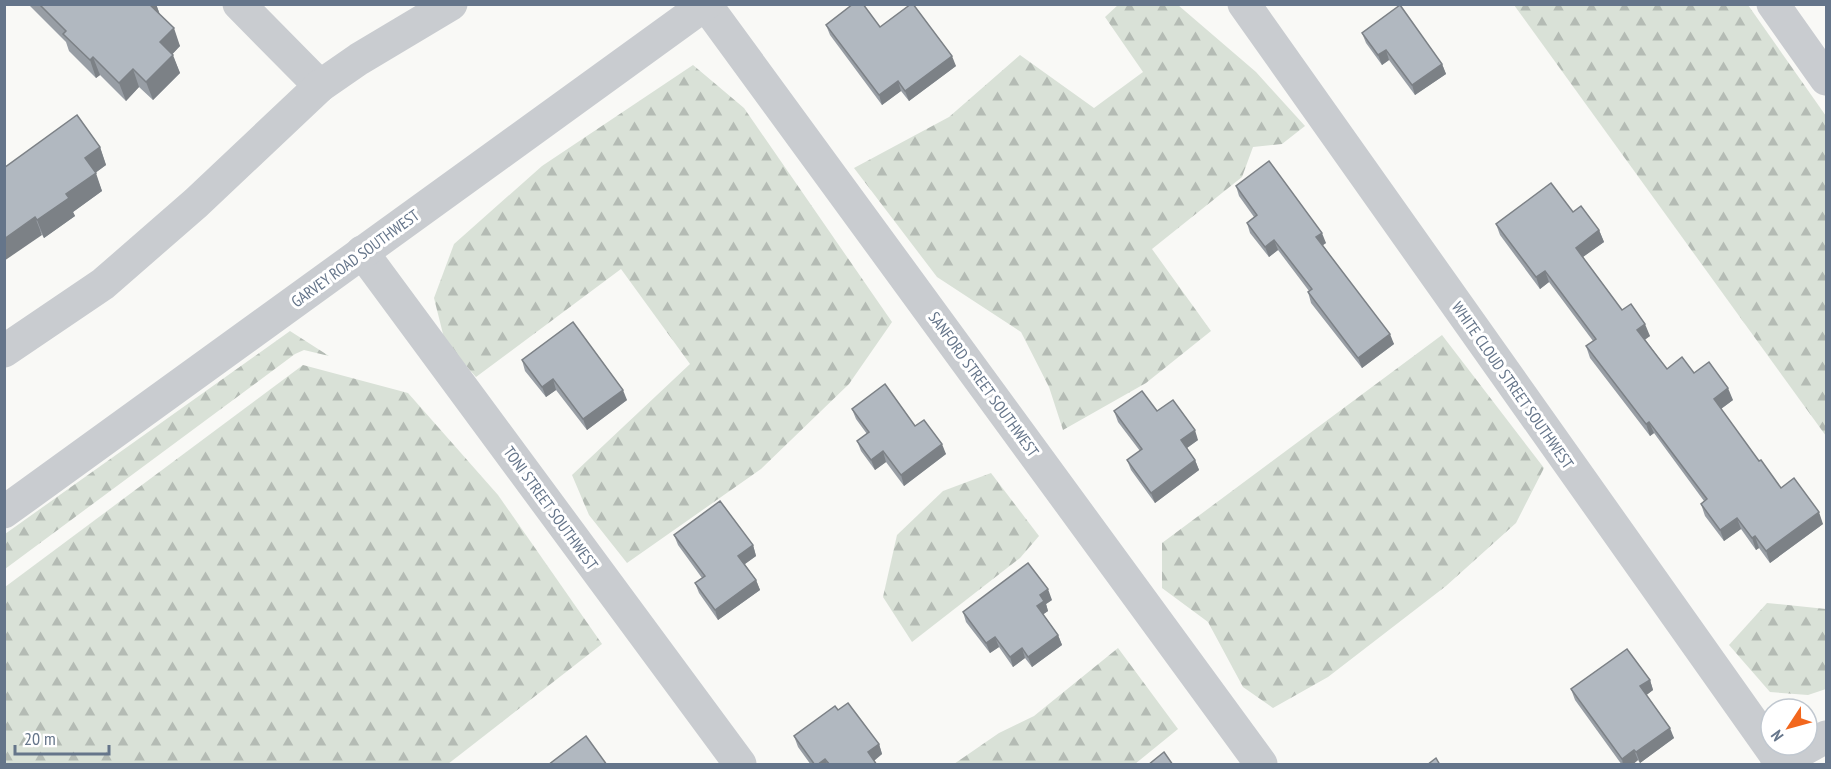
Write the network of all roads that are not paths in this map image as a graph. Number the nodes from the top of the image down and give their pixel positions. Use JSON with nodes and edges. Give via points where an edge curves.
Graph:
{"nodes":[{"id":1,"x":239,"y":4,"type":"edge"},
{"id":2,"x":451,"y":4,"type":"edge"},
{"id":3,"x":706,"y":4,"type":"edge"},
{"id":4,"x":1244,"y":4,"type":"edge"},
{"id":5,"x":1773,"y":4,"type":"edge"},
{"id":6,"x":1827,"y":79,"type":"edge"},
{"id":7,"x":320,"y":87,"type":"junction"},
{"id":8,"x":362,"y":252,"type":"junction"},
{"id":9,"x":4,"y":351,"type":"edge"},
{"id":10,"x":4,"y":512,"type":"edge"},
{"id":11,"x":1827,"y":737,"type":"edge"},
{"id":12,"x":1780,"y":764,"type":"edge"},
{"id":13,"x":740,"y":765,"type":"edge"},
{"id":14,"x":1261,"y":765,"type":"edge"}],
"edges":[{"from":1,"to":7,"type":"street"},
{"from":2,"to":7,"type":"street"},
{"from":3,"to":8,"type":"street","name":"GARVEY ROAD SOUTHWEST"},
{"from":3,"to":14,"type":"street","name":"SANFORD STREET SOUTHWEST"},
{"from":4,"to":12,"type":"street","name":"WHITE CLOUD STREET SOUTHWEST"},
{"from":5,"to":6,"type":"street"},
{"from":7,"to":9,"type":"street","via":[[103,284]]},
{"from":8,"to":10,"type":"street","name":"GARVEY ROAD SOUTHWEST"},
{"from":8,"to":13,"type":"street","name":"TONI STREET SOUTHWEST"},
{"from":11,"to":12,"type":"street"}]}
